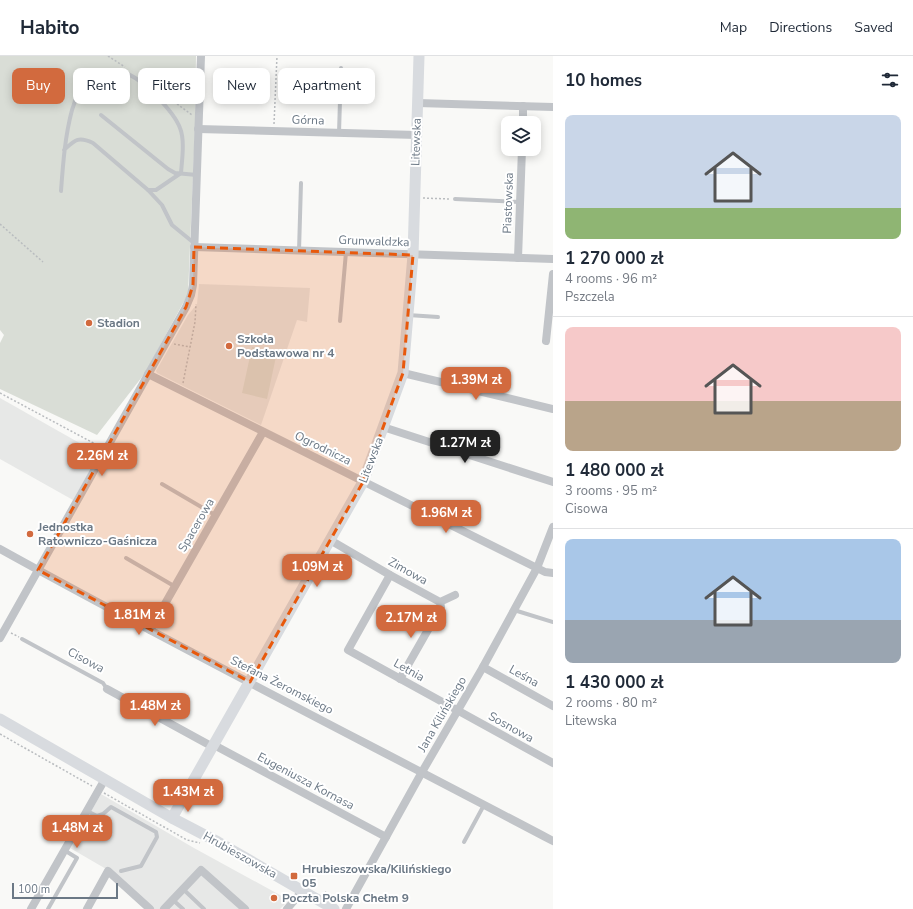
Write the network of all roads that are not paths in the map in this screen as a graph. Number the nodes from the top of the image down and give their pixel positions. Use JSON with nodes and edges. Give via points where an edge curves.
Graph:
{"nodes":[{"id":1,"x":200,"y":56,"type":"edge"},
{"id":2,"x":419,"y":56,"type":"edge"},
{"id":3,"x":418,"y":103,"type":"junction"},
{"id":4,"x":340,"y":104,"type":"edge"},
{"id":5,"x":523,"y":106,"type":"junction"},
{"id":6,"x":553,"y":107,"type":"edge"},
{"id":7,"x":101,"y":115,"type":"dead end"},
{"id":8,"x":523,"y":116,"type":"edge"},
{"id":9,"x":198,"y":129,"type":"junction"},
{"id":10,"x":339,"y":133,"type":"junction"},
{"id":11,"x":417,"y":135,"type":"junction"},
{"id":12,"x":64,"y":150,"type":"junction"},
{"id":13,"x":522,"y":156,"type":"edge"},
{"id":14,"x":181,"y":174,"type":"junction"},
{"id":15,"x":197,"y":175,"type":"junction"},
{"id":16,"x":302,"y":183,"type":"dead end"},
{"id":17,"x":148,"y":190,"type":"junction"},
{"id":18,"x":61,"y":191,"type":"dead end"},
{"id":19,"x":455,"y":200,"type":"road end"},
{"id":20,"x":520,"y":202,"type":"junction"},
{"id":21,"x":194,"y":245,"type":"junction"},
{"id":22,"x":299,"y":251,"type":"junction"},
{"id":23,"x":346,"y":252,"type":"junction"},
{"id":24,"x":413,"y":255,"type":"junction"},
{"id":25,"x":518,"y":258,"type":"junction"},
{"id":26,"x":553,"y":259,"type":"edge"},
{"id":27,"x":553,"y":274,"type":"edge"},
{"id":28,"x":408,"y":314,"type":"junction"},
{"id":29,"x":438,"y":317,"type":"dead end"},
{"id":30,"x":340,"y":321,"type":"dead end"},
{"id":31,"x":546,"y":341,"type":"dead end"},
{"id":32,"x":403,"y":373,"type":"junction"},
{"id":33,"x":148,"y":374,"type":"junction"},
{"id":34,"x":553,"y":409,"type":"edge"},
{"id":35,"x":383,"y":427,"type":"junction"},
{"id":36,"x":263,"y":432,"type":"junction"},
{"id":37,"x":363,"y":482,"type":"junction"},
{"id":38,"x":553,"y":482,"type":"edge"},
{"id":39,"x":162,"y":484,"type":"dead end"},
{"id":40,"x":216,"y":515,"type":"junction"},
{"id":41,"x":553,"y":528,"type":"edge"},
{"id":42,"x":330,"y":540,"type":"junction"},
{"id":43,"x":0,"y":549,"type":"edge"},
{"id":44,"x":126,"y":558,"type":"dead end"},
{"id":45,"x":537,"y":568,"type":"junction"},
{"id":46,"x":38,"y":570,"type":"junction"},
{"id":47,"x":553,"y":573,"type":"edge"},
{"id":48,"x":390,"y":576,"type":"junction"},
{"id":49,"x":175,"y":586,"type":"junction"},
{"id":50,"x":455,"y":595,"type":"dead end"},
{"id":51,"x":440,"y":602,"type":"junction"},
{"id":52,"x":514,"y":610,"type":"junction"},
{"id":53,"x":553,"y":622,"type":"edge"},
{"id":54,"x":150,"y":630,"type":"junction"},
{"id":55,"x":0,"y":638,"type":"edge"},
{"id":56,"x":22,"y":639,"type":"road end"},
{"id":57,"x":483,"y":667,"type":"junction"},
{"id":58,"x":400,"y":679,"type":"junction"},
{"id":59,"x":250,"y":682,"type":"junction"},
{"id":60,"x":107,"y":689,"type":"joint"},
{"id":61,"x":553,"y":706,"type":"edge"},
{"id":62,"x":458,"y":711,"type":"junction"},
{"id":63,"x":0,"y":719,"type":"edge"},
{"id":64,"x":214,"y":746,"type":"junction"},
{"id":65,"x":553,"y":763,"type":"edge"},
{"id":66,"x":422,"y":772,"type":"junction"},
{"id":67,"x":105,"y":778,"type":"junction"},
{"id":68,"x":484,"y":805,"type":"junction"},
{"id":69,"x":87,"y":810,"type":"junction"},
{"id":70,"x":172,"y":818,"type":"junction"},
{"id":71,"x":386,"y":837,"type":"junction"},
{"id":72,"x":464,"y":842,"type":"dead end"},
{"id":73,"x":553,"y":842,"type":"edge"},
{"id":74,"x":64,"y":850,"type":"junction"},
{"id":75,"x":121,"y":871,"type":"dead end"},
{"id":76,"x":183,"y":889,"type":"junction"},
{"id":77,"x":303,"y":890,"type":"junction"},
{"id":78,"x":172,"y":900,"type":"junction"},
{"id":79,"x":329,"y":908,"type":"edge"},
{"id":80,"x":32,"y":909,"type":"edge"},
{"id":81,"x":48,"y":909,"type":"edge"},
{"id":82,"x":87,"y":909,"type":"edge"},
{"id":83,"x":150,"y":909,"type":"edge"},
{"id":84,"x":164,"y":909,"type":"edge"},
{"id":85,"x":182,"y":909,"type":"edge"},
{"id":86,"x":204,"y":909,"type":"edge"},
{"id":87,"x":245,"y":909,"type":"edge"},
{"id":88,"x":287,"y":909,"type":"edge"},
{"id":89,"x":346,"y":909,"type":"edge"}],
"edges":[{"from":1,"to":9,"type":"street"},
{"from":2,"to":3,"type":"main road","name":"Litewska"},
{"from":3,"to":5,"type":"street"},
{"from":3,"to":11,"type":"main road","name":"Litewska"},
{"from":4,"to":10,"type":"lane"},
{"from":5,"to":6,"type":"street"},
{"from":5,"to":8,"type":"street"},
{"from":7,"to":14,"type":"lane","via":[[168,169]]},
{"from":9,"to":10,"type":"street","name":"Górna"},
{"from":9,"to":15,"type":"street"},
{"from":10,"to":11,"type":"street","name":"Górna"},
{"from":11,"to":24,"type":"main road","name":"Litewska"},
{"from":12,"to":14,"type":"lane","via":[[74,102],[84,84],[99,75],[112,72],[126,73],[146,86],[162,102],[181,129]]},
{"from":12,"to":17,"type":"lane","via":[[74,141],[85,139]]},
{"from":12,"to":18,"type":"lane"},
{"from":13,"to":20,"type":"street","name":"Piastowska"},
{"from":14,"to":15,"type":"lane"},
{"from":14,"to":17,"type":"lane","via":[[156,190]]},
{"from":15,"to":21,"type":"street"},
{"from":16,"to":22,"type":"lane"},
{"from":17,"to":21,"type":"lane","via":[[162,206],[172,224]]},
{"from":19,"to":20,"type":"lane"},
{"from":20,"to":25,"type":"street","name":"Piastowska"},
{"from":21,"to":22,"type":"street","name":"Grunwaldzka"},
{"from":21,"to":33,"type":"street","via":[[191,295]]},
{"from":22,"to":23,"type":"street","name":"Grunwaldzka"},
{"from":23,"to":24,"type":"street","name":"Grunwaldzka"},
{"from":23,"to":30,"type":"lane"},
{"from":24,"to":25,"type":"street","name":"Grunwaldzka"},
{"from":24,"to":28,"type":"main road","name":"Litewska"},
{"from":25,"to":26,"type":"street","name":"Grunwaldzka"},
{"from":27,"to":31,"type":"street"},
{"from":28,"to":29,"type":"lane"},
{"from":28,"to":32,"type":"main road","name":"Litewska"},
{"from":32,"to":34,"type":"street"},
{"from":32,"to":35,"type":"main road","name":"Litewska"},
{"from":33,"to":36,"type":"street","name":"Ogrodnicza"},
{"from":33,"to":46,"type":"street"},
{"from":35,"to":37,"type":"main road","name":"Litewska"},
{"from":35,"to":38,"type":"street"},
{"from":36,"to":37,"type":"street","name":"Ogrodnicza"},
{"from":36,"to":40,"type":"street","name":"Spacerowa"},
{"from":37,"to":42,"type":"main road","name":"Litewska"},
{"from":37,"to":45,"type":"street","name":"Ogrodnicza"},
{"from":39,"to":40,"type":"lane"},
{"from":40,"to":49,"type":"street","name":"Spacerowa"},
{"from":41,"to":45,"type":"street","name":"Jana Kilińskiego"},
{"from":42,"to":48,"type":"street","name":"Zimowa"},
{"from":42,"to":59,"type":"main road","name":"Litewska"},
{"from":43,"to":46,"type":"street","name":"Stefana Żeromskiego"},
{"from":44,"to":49,"type":"lane"},
{"from":45,"to":47,"type":"street","name":"Ogrodnicza"},
{"from":45,"to":52,"type":"street","name":"Jana Kilińskiego"},
{"from":46,"to":54,"type":"street","name":"Stefana Żeromskiego"},
{"from":46,"to":55,"type":"street"},
{"from":48,"to":51,"type":"street","name":"Zimowa"},
{"from":48,"to":58,"type":"street","name":"Letnia","via":[[348,650]]},
{"from":49,"to":54,"type":"street","name":"Spacerowa"},
{"from":50,"to":51,"type":"street"},
{"from":51,"to":58,"type":"street","via":[[441,608]]},
{"from":52,"to":53,"type":"lane"},
{"from":52,"to":57,"type":"street","name":"Jana Kilińskiego"},
{"from":54,"to":59,"type":"street","name":"Stefana Żeromskiego"},
{"from":56,"to":60,"type":"lane","name":"Cisowa","via":[[103,683]]},
{"from":57,"to":61,"type":"street","name":"Leśna"},
{"from":57,"to":62,"type":"street","name":"Jana Kilińskiego"},
{"from":58,"to":62,"type":"street","name":"Letnia"},
{"from":59,"to":64,"type":"main road","name":"Litewska"},
{"from":59,"to":66,"type":"street","name":"Stefana Żeromskiego"},
{"from":60,"to":64,"type":"street","name":"Cisowa"},
{"from":62,"to":65,"type":"street","name":"Sosnowa"},
{"from":62,"to":66,"type":"street","name":"Jana Kilińskiego"},
{"from":63,"to":67,"type":"main road","name":"Hrubieszowska"},
{"from":64,"to":70,"type":"main road","name":"Litewska"},
{"from":64,"to":71,"type":"street","name":"Eugeniusza Kornasa"},
{"from":66,"to":68,"type":"street","name":"Stefana Żeromskiego"},
{"from":66,"to":71,"type":"street","name":"Jana Kilińskiego"},
{"from":67,"to":69,"type":"street"},
{"from":67,"to":70,"type":"main road","name":"Hrubieszowska"},
{"from":68,"to":72,"type":"lane"},
{"from":68,"to":73,"type":"street","name":"Stefana Żeromskiego"},
{"from":69,"to":74,"type":"street"},
{"from":69,"to":75,"type":"lane","via":[[97,816],[111,807],[156,832],[157,837],[141,866]]},
{"from":70,"to":77,"type":"main road","name":"Hrubieszowska"},
{"from":71,"to":89,"type":"street","name":"Jana Kilińskiego"},
{"from":74,"to":80,"type":"street"},
{"from":74,"to":81,"type":"lane","via":[[77,858]]},
{"from":76,"to":78,"type":"street"},
{"from":76,"to":86,"type":"lane"},
{"from":76,"to":87,"type":"street","via":[[201,870]]},
{"from":77,"to":79,"type":"main road","name":"Hrubieszowska"},
{"from":77,"to":88,"type":"street"},
{"from":78,"to":84,"type":"street"},
{"from":78,"to":85,"type":"lane"},
{"from":82,"to":83,"type":"street","via":[[108,871]]}]}
